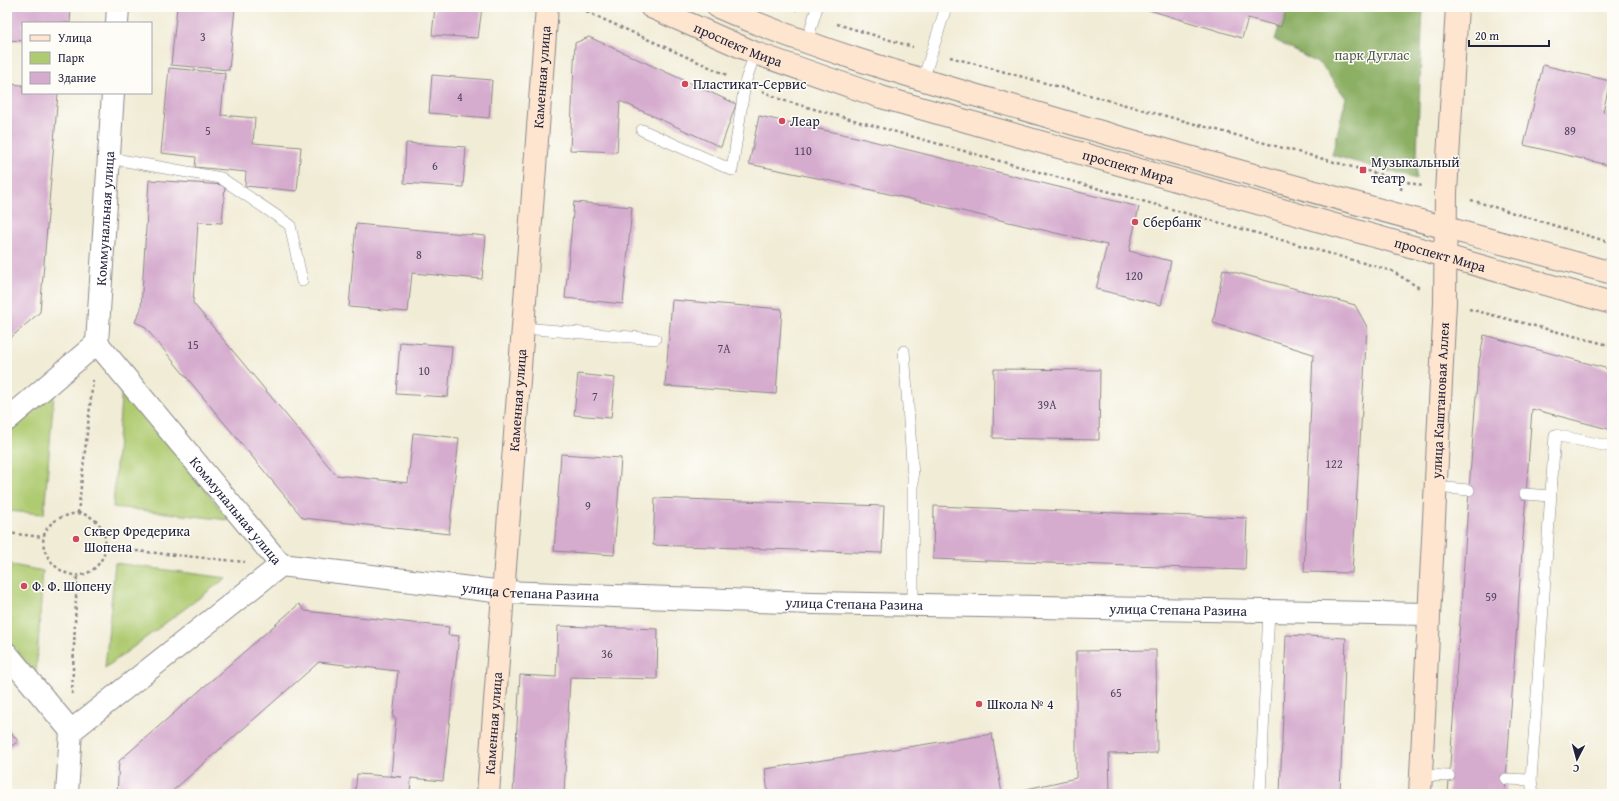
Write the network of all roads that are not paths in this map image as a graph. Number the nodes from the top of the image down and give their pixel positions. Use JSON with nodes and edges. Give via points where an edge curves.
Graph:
{"nodes":[{"id":1,"x":118,"y":7,"type":"edge"},
{"id":2,"x":547,"y":7,"type":"edge"},
{"id":3,"x":652,"y":7,"type":"edge"},
{"id":4,"x":718,"y":7,"type":"edge"},
{"id":5,"x":946,"y":7,"type":"edge"},
{"id":6,"x":1457,"y":7,"type":"edge"},
{"id":7,"x":815,"y":12,"type":"edge"},
{"id":8,"x":117,"y":22,"type":"edge"},
{"id":9,"x":807,"y":42,"type":"junction"},
{"id":10,"x":755,"y":53,"type":"junction"},
{"id":11,"x":923,"y":80,"type":"junction"},
{"id":12,"x":113,"y":94,"type":"edge"},
{"id":13,"x":642,"y":130,"type":"dead end"},
{"id":14,"x":108,"y":158,"type":"junction"},
{"id":15,"x":1445,"y":227,"type":"junction"},
{"id":16,"x":1446,"y":257,"type":"junction"},
{"id":17,"x":1612,"y":273,"type":"edge"},
{"id":18,"x":302,"y":281,"type":"dead end"},
{"id":19,"x":1612,"y":302,"type":"edge"},
{"id":20,"x":523,"y":328,"type":"junction"},
{"id":21,"x":655,"y":339,"type":"dead end"},
{"id":22,"x":97,"y":343,"type":"junction"},
{"id":23,"x":904,"y":351,"type":"dead end"},
{"id":24,"x":7,"y":420,"type":"edge"},
{"id":25,"x":1612,"y":447,"type":"edge"},
{"id":26,"x":1435,"y":487,"type":"junction"},
{"id":27,"x":1469,"y":490,"type":"dead end"},
{"id":28,"x":1525,"y":494,"type":"dead end"},
{"id":29,"x":1550,"y":496,"type":"junction"},
{"id":30,"x":281,"y":565,"type":"junction"},
{"id":31,"x":503,"y":592,"type":"junction"},
{"id":32,"x":913,"y":605,"type":"junction"},
{"id":33,"x":1269,"y":611,"type":"junction"},
{"id":34,"x":1429,"y":614,"type":"junction"},
{"id":35,"x":7,"y":654,"type":"edge"},
{"id":36,"x":71,"y":731,"type":"junction"},
{"id":37,"x":1449,"y":776,"type":"dead end"},
{"id":38,"x":1506,"y":779,"type":"dead end"},
{"id":39,"x":1531,"y":780,"type":"junction"},
{"id":40,"x":1420,"y":785,"type":"edge"},
{"id":41,"x":67,"y":794,"type":"edge"},
{"id":42,"x":488,"y":794,"type":"edge"},
{"id":43,"x":1260,"y":794,"type":"edge"},
{"id":44,"x":1533,"y":794,"type":"edge"}],
"edges":[{"from":1,"to":8,"type":"street"},
{"from":2,"to":20,"type":"main road","name":"Каменная улица"},
{"from":3,"to":10,"type":"main road","name":"проспект Мира"},
{"from":4,"to":9,"type":"main road","name":"проспект Мира","via":[[763,27]]},
{"from":5,"to":11,"type":"lane"},
{"from":6,"to":15,"type":"main road","name":"улица Каштановая Аллея"},
{"from":7,"to":9,"type":"lane"},
{"from":9,"to":11,"type":"main road","name":"проспект Мира"},
{"from":10,"to":13,"type":"lane","via":[[745,83],[732,170]]},
{"from":10,"to":16,"type":"main road","name":"проспект Мира","via":[[916,107]]},
{"from":11,"to":15,"type":"main road","name":"проспект Мира"},
{"from":12,"to":14,"type":"street","name":"Коммунальная улица"},
{"from":14,"to":18,"type":"lane","via":[[221,178],[290,225]]},
{"from":14,"to":22,"type":"street","name":"Коммунальная улица"},
{"from":15,"to":16,"type":"main road","name":"улица Каштановая Аллея"},
{"from":15,"to":17,"type":"main road","name":"проспект Мира"},
{"from":16,"to":19,"type":"main road","name":"проспект Мира"},
{"from":16,"to":26,"type":"main road","name":"улица Каштановая Аллея"},
{"from":20,"to":21,"type":"lane"},
{"from":20,"to":31,"type":"main road","name":"Каменная улица"},
{"from":22,"to":24,"type":"street"},
{"from":22,"to":30,"type":"street","name":"Коммунальная улица"},
{"from":23,"to":32,"type":"lane","via":[[913,476]]},
{"from":25,"to":29,"type":"lane","via":[[1555,435]]},
{"from":26,"to":27,"type":"lane"},
{"from":26,"to":34,"type":"main road","name":"улица Каштановая Аллея"},
{"from":28,"to":29,"type":"lane"},
{"from":29,"to":39,"type":"lane"},
{"from":30,"to":31,"type":"street","name":"улица Степана Разина"},
{"from":30,"to":36,"type":"street","name":"Коммунальная улица"},
{"from":31,"to":32,"type":"street","name":"улица Степана Разина"},
{"from":31,"to":42,"type":"main road","name":"Каменная улица"},
{"from":32,"to":33,"type":"street","name":"улица Степана Разина"},
{"from":33,"to":34,"type":"street","name":"улица Степана Разина"},
{"from":33,"to":43,"type":"lane"},
{"from":34,"to":40,"type":"main road","name":"улица Каштановая Аллея"},
{"from":35,"to":36,"type":"street"},
{"from":36,"to":41,"type":"street"},
{"from":37,"to":40,"type":"lane"},
{"from":38,"to":39,"type":"lane"},
{"from":39,"to":44,"type":"lane"}]}
